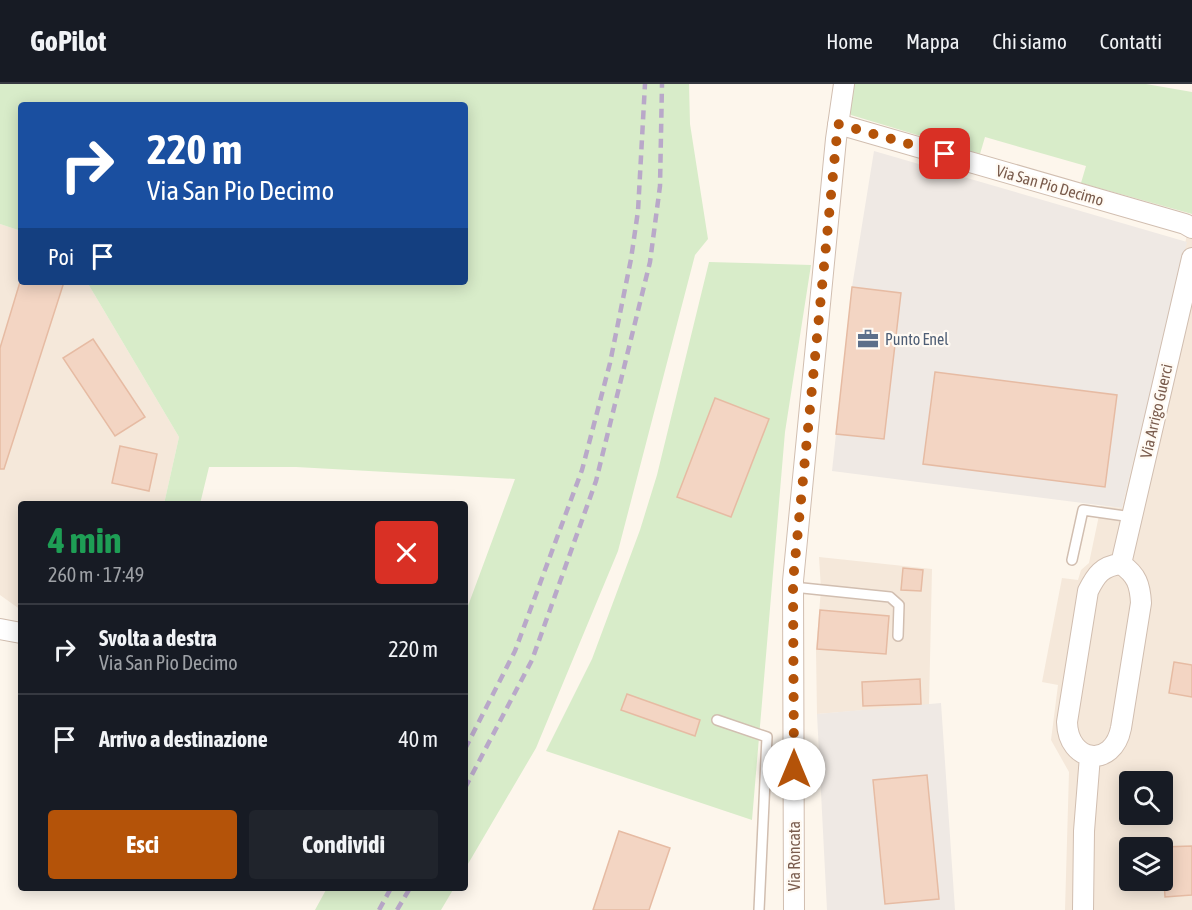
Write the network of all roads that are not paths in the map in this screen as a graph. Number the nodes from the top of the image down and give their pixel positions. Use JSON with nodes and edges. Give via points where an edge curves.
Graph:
{"nodes":[{"id":1,"x":844,"y":84,"type":"edge"},
{"id":2,"x":838,"y":124,"type":"junction"},
{"id":3,"x":1192,"y":228,"type":"edge"},
{"id":4,"x":1192,"y":258,"type":"edge"},
{"id":5,"x":1132,"y":517,"type":"junction"},
{"id":6,"x":1072,"y":560,"type":"dead end"},
{"id":7,"x":1121,"y":564,"type":"junction"},
{"id":8,"x":793,"y":587,"type":"junction"},
{"id":9,"x":0,"y":629,"type":"edge"},
{"id":10,"x":18,"y":632,"type":"edge"},
{"id":11,"x":898,"y":636,"type":"dead end"},
{"id":12,"x":717,"y":720,"type":"dead end"},
{"id":13,"x":1090,"y":756,"type":"junction"},
{"id":14,"x":759,"y":910,"type":"edge"},
{"id":15,"x":795,"y":910,"type":"edge"},
{"id":16,"x":1083,"y":910,"type":"edge"}],
"edges":[{"from":1,"to":2,"type":"street","name":"Via Roncata"},
{"from":2,"to":3,"type":"street","name":"Via San Pio Decimo"},
{"from":2,"to":8,"type":"street","name":"Via Roncata"},
{"from":4,"to":5,"type":"street","name":"Via Arrigo Guerci"},
{"from":5,"to":6,"type":"lane","via":[[1083,510]]},
{"from":5,"to":7,"type":"street","name":"Via Arrigo Guerci"},
{"from":7,"to":13,"type":"street","via":[[1136,578],[1141,603],[1121,728],[1116,745],[1101,756]]},
{"from":7,"to":13,"type":"street","via":[[1110,565],[1096,574],[1089,591],[1078,657],[1067,732],[1079,752]]},
{"from":8,"to":11,"type":"lane","via":[[890,597],[899,605]]},
{"from":8,"to":15,"type":"street","name":"Via Roncata"},
{"from":9,"to":10,"type":"street"},
{"from":12,"to":14,"type":"lane","via":[[767,737]]},
{"from":13,"to":16,"type":"street"}]}
